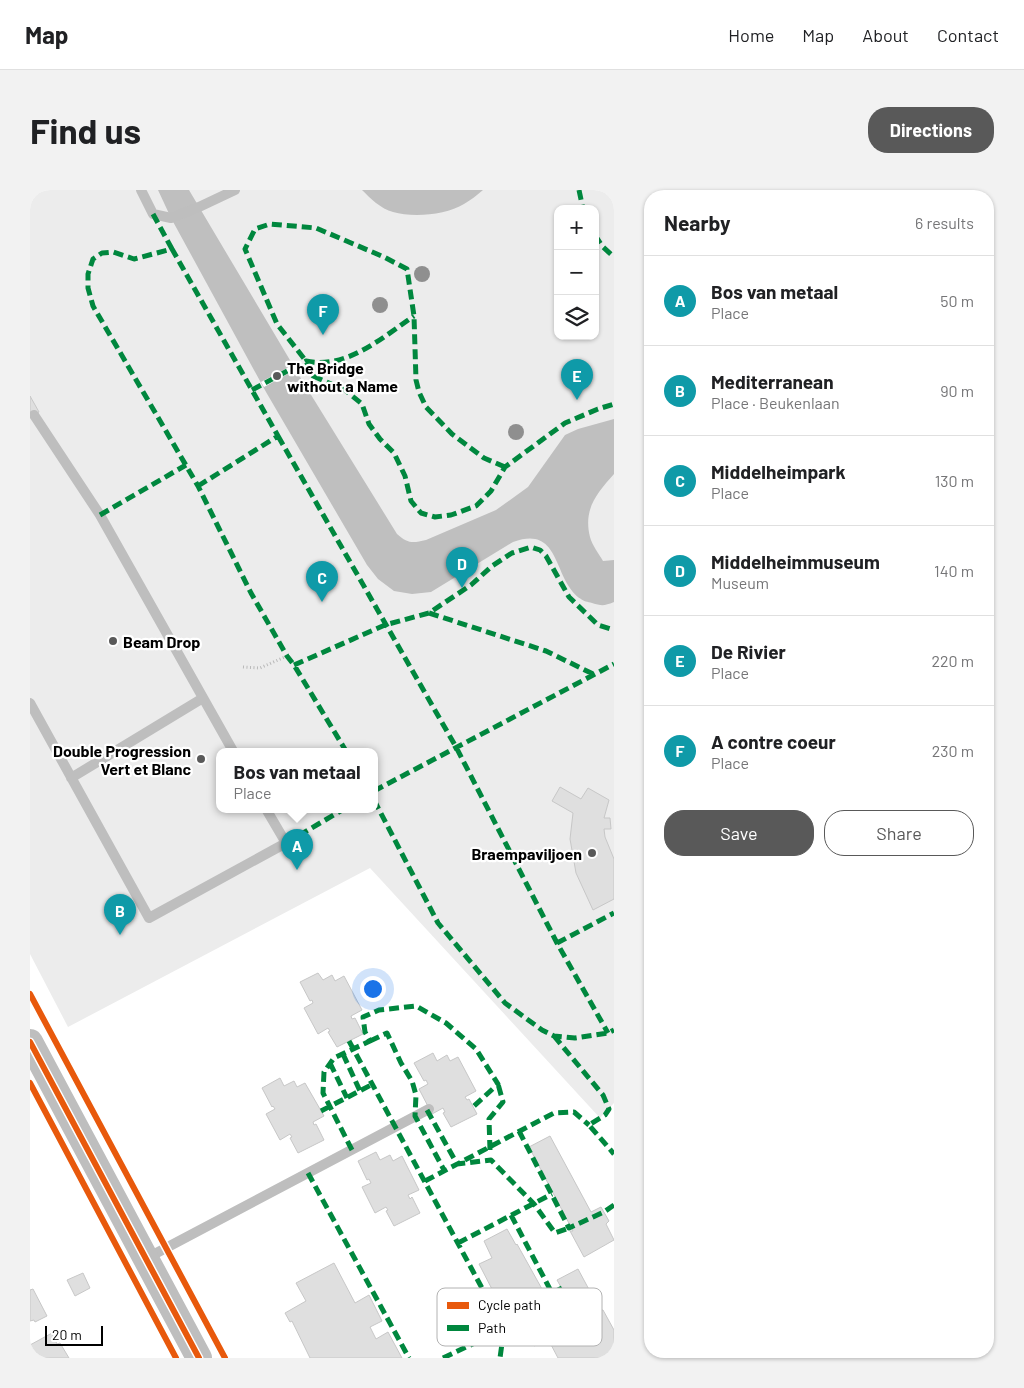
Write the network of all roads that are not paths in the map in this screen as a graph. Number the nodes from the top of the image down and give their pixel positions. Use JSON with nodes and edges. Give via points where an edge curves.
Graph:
{"nodes":[{"id":1,"x":141,"y":190,"type":"edge"},
{"id":2,"x":235,"y":190,"type":"edge"},
{"id":3,"x":34,"y":415,"type":"dead end"},
{"id":4,"x":203,"y":698,"type":"junction"},
{"id":5,"x":30,"y":703,"type":"edge"},
{"id":6,"x":231,"y":748,"type":"edge"},
{"id":7,"x":70,"y":778,"type":"junction"},
{"id":8,"x":268,"y":813,"type":"edge"},
{"id":9,"x":30,"y":1042,"type":"edge"},
{"id":10,"x":429,"y":1109,"type":"dead end"},
{"id":11,"x":145,"y":1259,"type":"junction"},
{"id":12,"x":199,"y":1358,"type":"edge"}],
"edges":[{"from":1,"to":2,"type":"lane","via":[[153,214],[170,218]]},
{"from":3,"to":4,"type":"lane","via":[[100,515]]},
{"from":4,"to":6,"type":"lane"},
{"from":4,"to":7,"type":"lane"},
{"from":5,"to":7,"type":"lane"},
{"from":7,"to":8,"type":"lane","via":[[149,918],[286,843]]},
{"from":9,"to":11,"type":"street"},
{"from":10,"to":11,"type":"lane"},
{"from":11,"to":12,"type":"street"}]}
